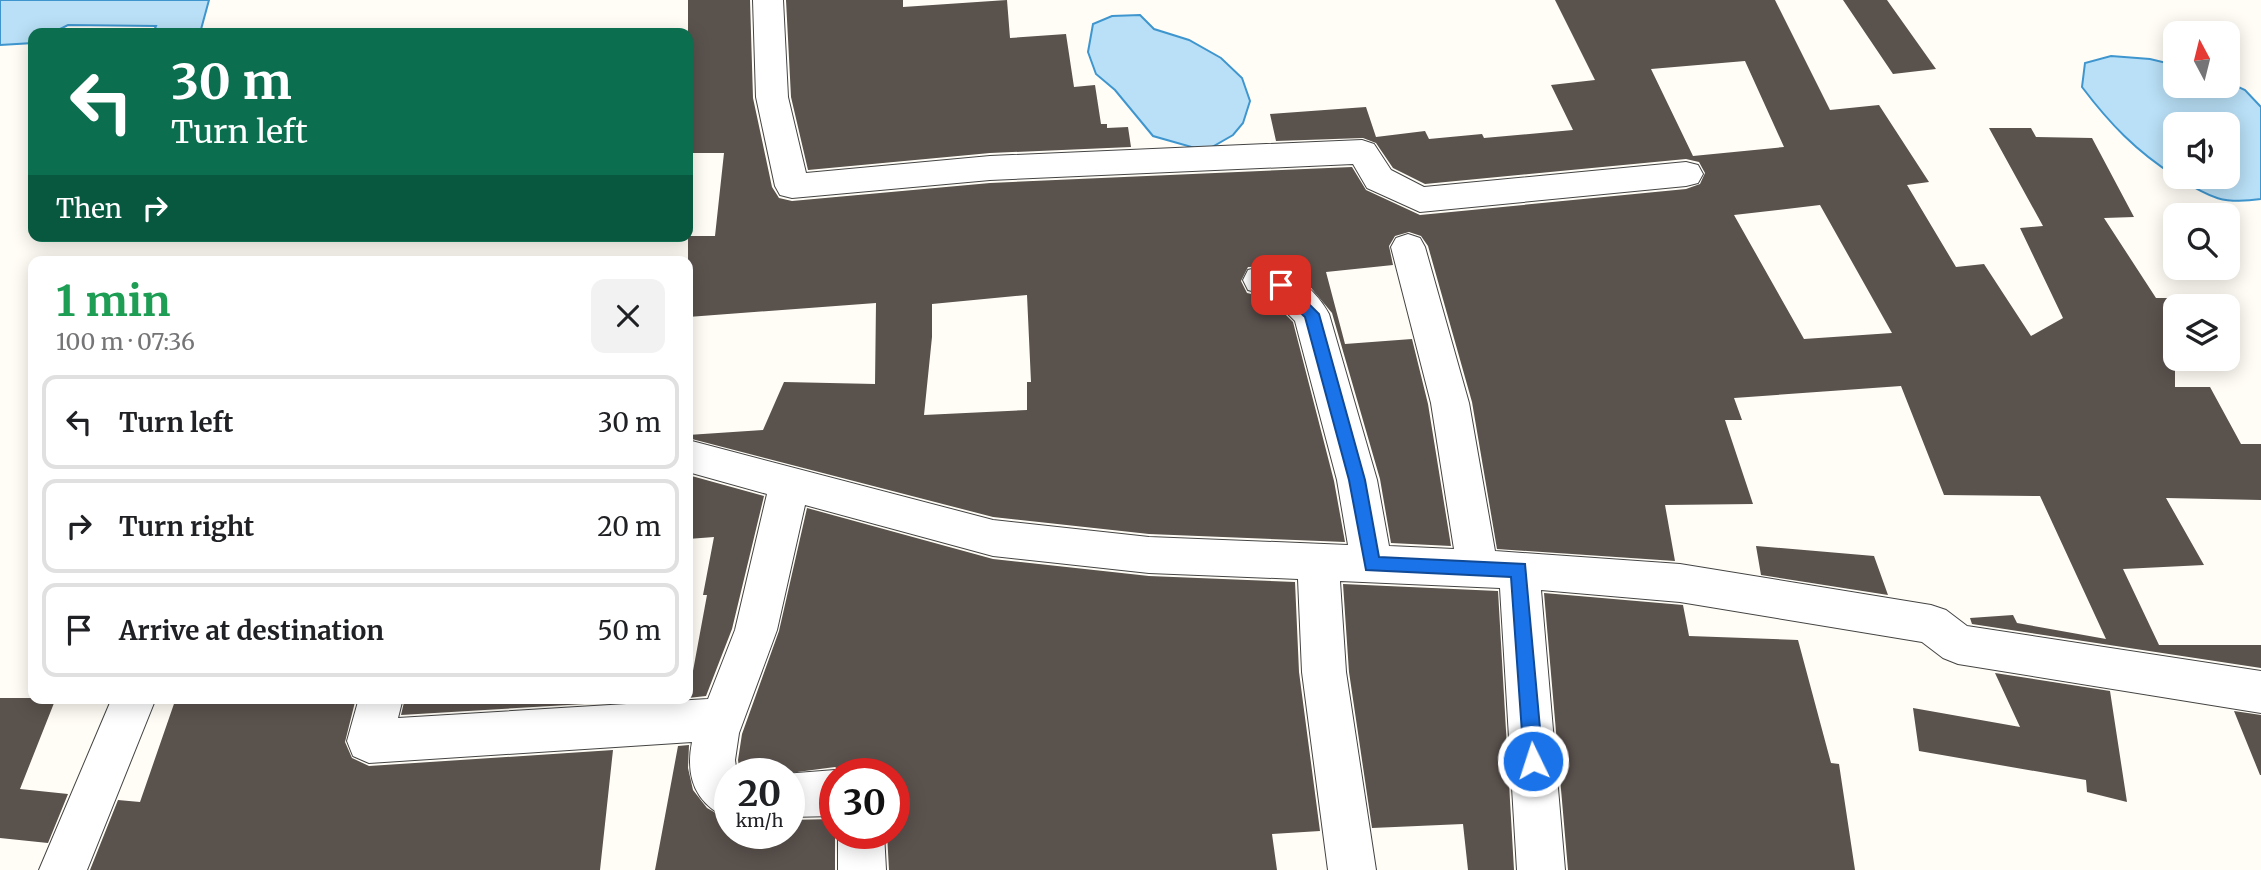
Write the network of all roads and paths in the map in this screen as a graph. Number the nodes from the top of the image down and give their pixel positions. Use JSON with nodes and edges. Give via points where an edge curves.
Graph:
{"nodes":[{"id":1,"x":768,"y":0,"type":"edge"},
{"id":2,"x":1686,"y":174,"type":"dead end"},
{"id":3,"x":1408,"y":247,"type":"dead end"},
{"id":4,"x":1261,"y":279,"type":"dead end"},
{"id":5,"x":693,"y":457,"type":"edge"},
{"id":6,"x":789,"y":484,"type":"junction"},
{"id":7,"x":1318,"y":562,"type":"junction"},
{"id":8,"x":1372,"y":564,"type":"junction"},
{"id":9,"x":1499,"y":569,"type":"junction"},
{"id":10,"x":2261,"y":692,"type":"edge"},
{"id":11,"x":132,"y":704,"type":"edge"},
{"id":12,"x":379,"y":704,"type":"edge"},
{"id":13,"x":723,"y":719,"type":"junction"},
{"id":14,"x":714,"y":779,"type":"edge"},
{"id":15,"x":861,"y":849,"type":"edge"},
{"id":16,"x":63,"y":870,"type":"edge"},
{"id":17,"x":862,"y":870,"type":"edge"},
{"id":18,"x":1352,"y":870,"type":"edge"},
{"id":19,"x":1541,"y":870,"type":"edge"}],
"edges":[{"from":1,"to":2,"type":"street","via":[[772,97],[792,186],[990,168],[1362,152],[1379,179],[1420,200]]},
{"from":3,"to":9,"type":"street"},
{"from":4,"to":8,"type":"street","via":[[1281,285],[1311,314],[1357,480]]},
{"from":5,"to":6,"type":"street"},
{"from":6,"to":7,"type":"street","via":[[993,538],[1149,555]]},
{"from":6,"to":13,"type":"street","via":[[753,637]]},
{"from":7,"to":8,"type":"street"},
{"from":7,"to":18,"type":"street","via":[[1324,671]]},
{"from":8,"to":9,"type":"street"},
{"from":9,"to":10,"type":"street","via":[[1680,583],[1931,624],[1958,644]]},
{"from":9,"to":19,"type":"street"},
{"from":11,"to":16,"type":"street"},
{"from":12,"to":13,"type":"street","via":[[369,741]]},
{"from":13,"to":14,"type":"street","via":[[714,745]]},
{"from":15,"to":17,"type":"street"}]}
